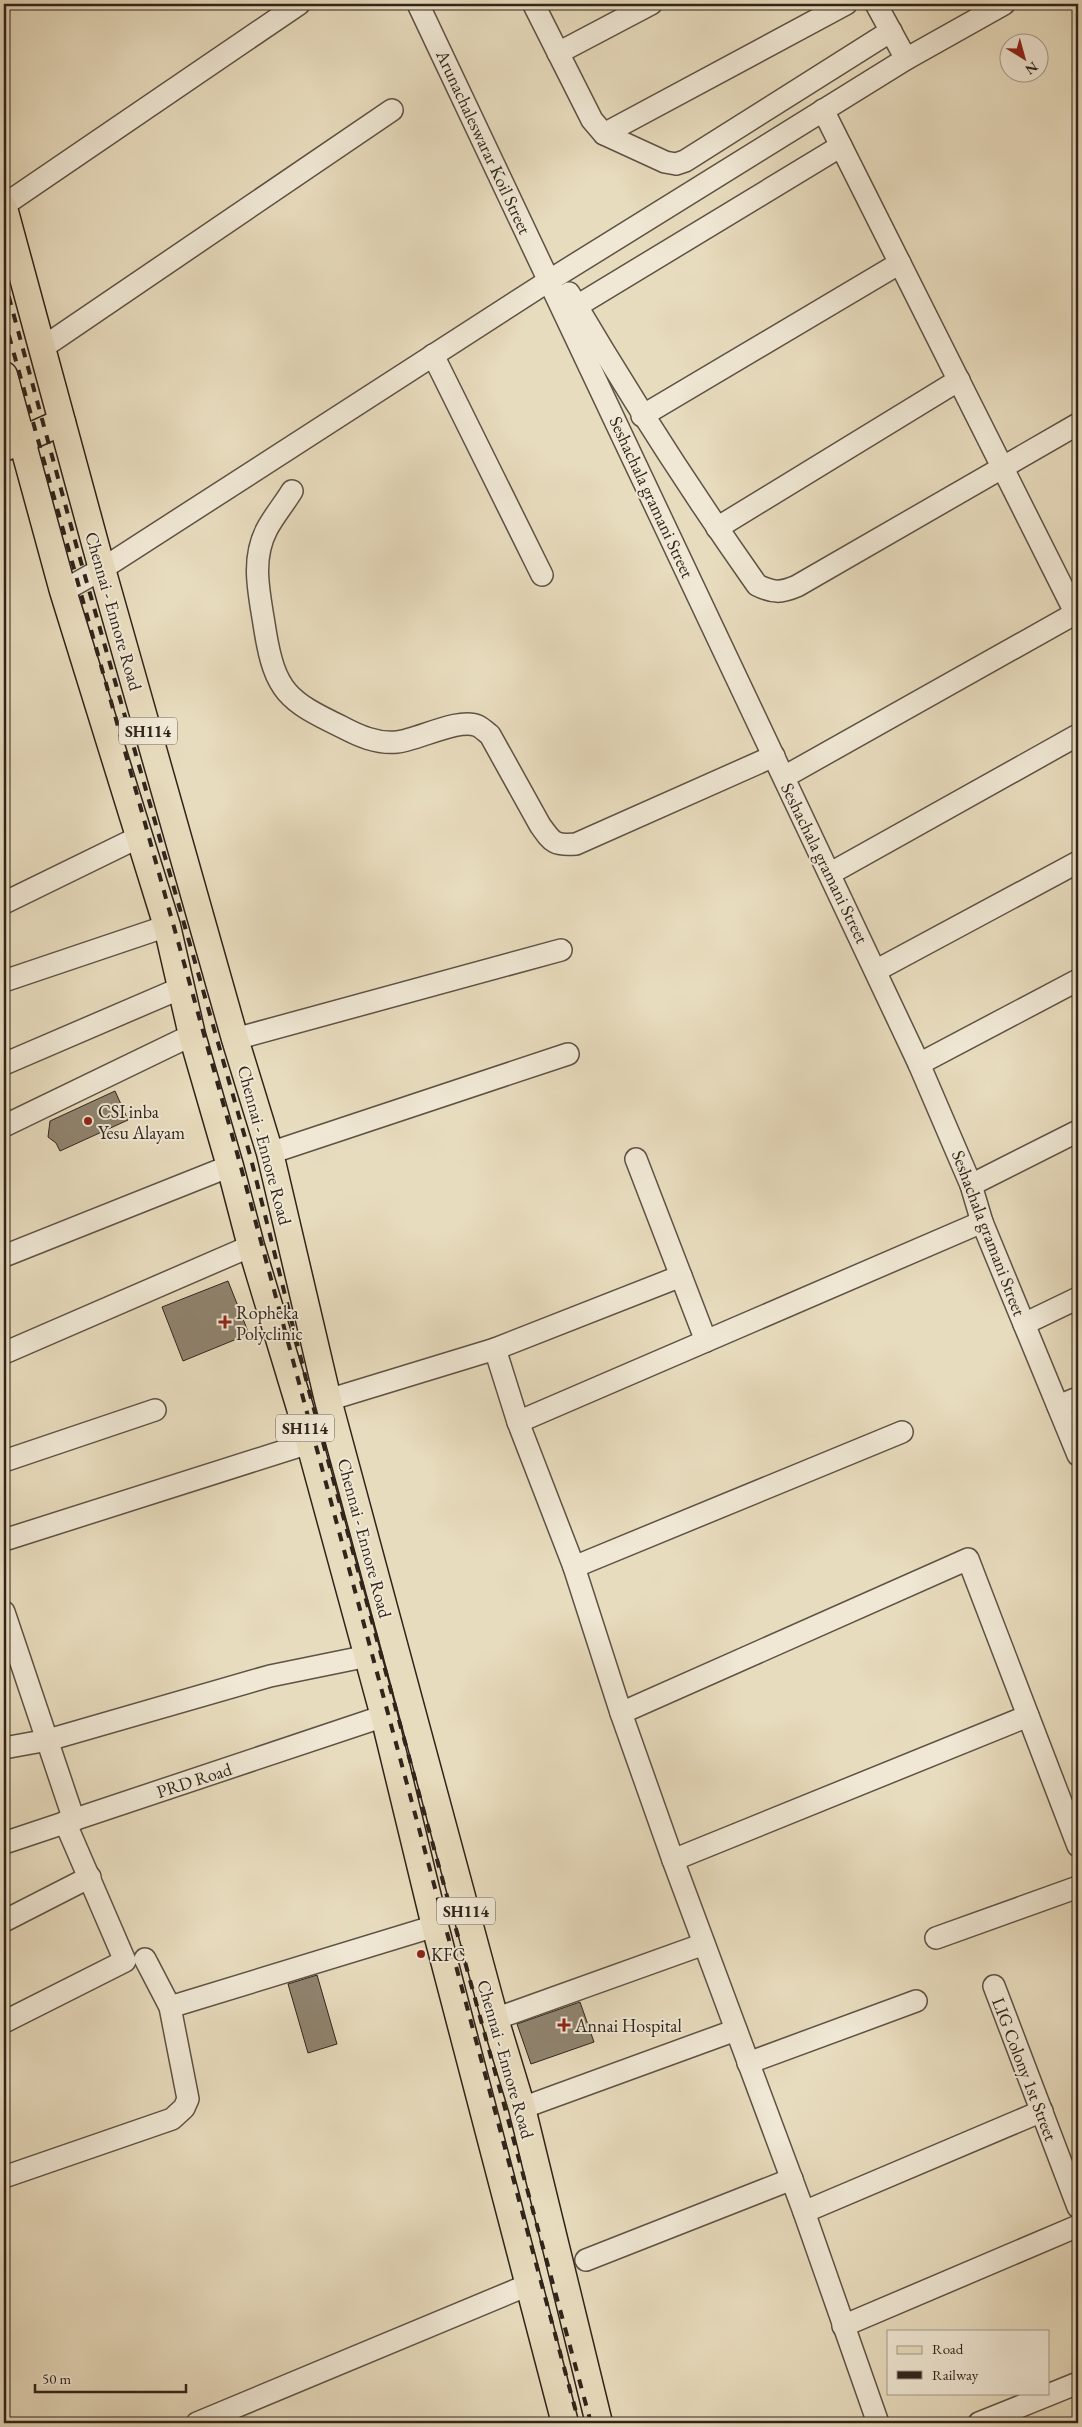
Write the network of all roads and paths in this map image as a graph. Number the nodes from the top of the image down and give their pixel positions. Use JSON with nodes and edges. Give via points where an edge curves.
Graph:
{"nodes":[{"id":1,"x":299,"y":4,"type":"edge"},
{"id":2,"x":418,"y":4,"type":"edge"},
{"id":3,"x":540,"y":4,"type":"edge"},
{"id":4,"x":651,"y":4,"type":"edge"},
{"id":5,"x":846,"y":4,"type":"edge"},
{"id":6,"x":876,"y":4,"type":"edge"},
{"id":7,"x":1004,"y":4,"type":"edge"},
{"id":8,"x":891,"y":31,"type":"junction"},
{"id":9,"x":558,"y":53,"type":"junction"},
{"id":10,"x":906,"y":59,"type":"junction"},
{"id":11,"x":392,"y":110,"type":"dead end"},
{"id":12,"x":823,"y":110,"type":"junction"},
{"id":13,"x":604,"y":134,"type":"junction"},
{"id":14,"x":841,"y":146,"type":"junction"},
{"id":15,"x":4,"y":207,"type":"edge"},
{"id":16,"x":900,"y":263,"type":"junction"},
{"id":17,"x":554,"y":278,"type":"junction"},
{"id":18,"x":577,"y":306,"type":"junction"},
{"id":19,"x":42,"y":348,"type":"junction"},
{"id":20,"x":433,"y":355,"type":"junction"},
{"id":21,"x":4,"y":375,"type":"edge"},
{"id":22,"x":959,"y":380,"type":"junction"},
{"id":23,"x":642,"y":416,"type":"junction"},
{"id":24,"x":62,"y":422,"type":"junction"},
{"id":25,"x":1078,"y":424,"type":"edge"},
{"id":26,"x":13,"y":443,"type":"edge"},
{"id":27,"x":1002,"y":466,"type":"junction"},
{"id":28,"x":292,"y":491,"type":"dead end"},
{"id":29,"x":717,"y":528,"type":"junction"},
{"id":30,"x":102,"y":569,"type":"junction"},
{"id":31,"x":542,"y":575,"type":"dead end"},
{"id":32,"x":63,"y":591,"type":"junction"},
{"id":33,"x":1077,"y":615,"type":"edge"},
{"id":34,"x":1078,"y":735,"type":"edge"},
{"id":35,"x":774,"y":756,"type":"junction"},
{"id":36,"x":784,"y":777,"type":"junction"},
{"id":37,"x":140,"y":837,"type":"junction"},
{"id":38,"x":1078,"y":862,"type":"edge"},
{"id":39,"x":831,"y":873,"type":"junction"},
{"id":40,"x":4,"y":903,"type":"edge"},
{"id":41,"x":167,"y":926,"type":"junction"},
{"id":42,"x":561,"y":950,"type":"dead end"},
{"id":43,"x":876,"y":970,"type":"junction"},
{"id":44,"x":1078,"y":980,"type":"edge"},
{"id":45,"x":4,"y":981,"type":"edge"},
{"id":46,"x":181,"y":988,"type":"junction"},
{"id":47,"x":192,"y":1034,"type":"junction"},
{"id":48,"x":235,"y":1039,"type":"junction"},
{"id":49,"x":568,"y":1054,"type":"dead end"},
{"id":50,"x":4,"y":1064,"type":"edge"},
{"id":51,"x":919,"y":1064,"type":"junction"},
{"id":52,"x":4,"y":1126,"type":"edge"},
{"id":53,"x":1078,"y":1131,"type":"edge"},
{"id":54,"x":270,"y":1153,"type":"junction"},
{"id":55,"x":636,"y":1159,"type":"dead end"},
{"id":56,"x":230,"y":1166,"type":"junction"},
{"id":57,"x":971,"y":1185,"type":"junction"},
{"id":58,"x":982,"y":1222,"type":"junction"},
{"id":59,"x":251,"y":1246,"type":"junction"},
{"id":60,"x":4,"y":1256,"type":"edge"},
{"id":61,"x":681,"y":1276,"type":"junction"},
{"id":62,"x":1078,"y":1298,"type":"edge"},
{"id":63,"x":1024,"y":1324,"type":"junction"},
{"id":64,"x":706,"y":1340,"type":"junction"},
{"id":65,"x":495,"y":1349,"type":"junction"},
{"id":66,"x":4,"y":1353,"type":"edge"},
{"id":67,"x":1078,"y":1398,"type":"edge"},
{"id":68,"x":328,"y":1400,"type":"junction"},
{"id":69,"x":1058,"y":1406,"type":"junction"},
{"id":70,"x":155,"y":1410,"type":"dead end"},
{"id":71,"x":518,"y":1422,"type":"junction"},
{"id":72,"x":902,"y":1432,"type":"dead end"},
{"id":73,"x":309,"y":1443,"type":"junction"},
{"id":74,"x":1078,"y":1455,"type":"edge"},
{"id":75,"x":4,"y":1461,"type":"edge"},
{"id":76,"x":4,"y":1540,"type":"edge"},
{"id":77,"x":574,"y":1567,"type":"junction"},
{"id":78,"x":4,"y":1612,"type":"edge"},
{"id":79,"x":9,"y":1639,"type":"edge"},
{"id":80,"x":368,"y":1656,"type":"junction"},
{"id":81,"x":620,"y":1713,"type":"junction"},
{"id":82,"x":384,"y":1716,"type":"junction"},
{"id":83,"x":1028,"y":1716,"type":"junction"},
{"id":84,"x":48,"y":1740,"type":"junction"},
{"id":85,"x":4,"y":1748,"type":"edge"},
{"id":86,"x":69,"y":1821,"type":"junction"},
{"id":87,"x":4,"y":1843,"type":"edge"},
{"id":88,"x":1078,"y":1846,"type":"edge"},
{"id":89,"x":673,"y":1860,"type":"junction"},
{"id":90,"x":90,"y":1877,"type":"junction"},
{"id":91,"x":1078,"y":1887,"type":"edge"},
{"id":92,"x":4,"y":1921,"type":"edge"},
{"id":93,"x":435,"y":1926,"type":"junction"},
{"id":94,"x":936,"y":1938,"type":"dead end"},
{"id":95,"x":704,"y":1944,"type":"junction"},
{"id":96,"x":145,"y":1959,"type":"dead end"},
{"id":97,"x":994,"y":1986,"type":"dead end"},
{"id":98,"x":916,"y":2001,"type":"dead end"},
{"id":99,"x":170,"y":2007,"type":"junction"},
{"id":100,"x":495,"y":2019,"type":"junction"},
{"id":101,"x":4,"y":2022,"type":"edge"},
{"id":102,"x":736,"y":2030,"type":"junction"},
{"id":103,"x":748,"y":2063,"type":"junction"},
{"id":104,"x":522,"y":2108,"type":"junction"},
{"id":105,"x":1042,"y":2111,"type":"junction"},
{"id":106,"x":4,"y":2177,"type":"edge"},
{"id":107,"x":792,"y":2180,"type":"junction"},
{"id":108,"x":1078,"y":2207,"type":"edge"},
{"id":109,"x":804,"y":2212,"type":"junction"},
{"id":110,"x":1078,"y":2226,"type":"edge"},
{"id":111,"x":586,"y":2260,"type":"dead end"},
{"id":112,"x":528,"y":2285,"type":"junction"},
{"id":113,"x":843,"y":2326,"type":"junction"},
{"id":114,"x":1078,"y":2382,"type":"edge"},
{"id":115,"x":1049,"y":2394,"type":"edge"},
{"id":116,"x":1050,"y":2394,"type":"edge"},
{"id":117,"x":197,"y":2423,"type":"edge"},
{"id":118,"x":565,"y":2423,"type":"edge"},
{"id":119,"x":599,"y":2423,"type":"edge"},
{"id":120,"x":878,"y":2423,"type":"edge"},
{"id":121,"x":979,"y":2423,"type":"edge"}],
"edges":[{"from":1,"to":15,"type":"street"},
{"from":2,"to":17,"type":"street","name":"Arunachaleswarar Koil Street"},
{"from":3,"to":9,"type":"street","via":[[535,7]]},
{"from":4,"to":9,"type":"street"},
{"from":5,"to":13,"type":"street"},
{"from":6,"to":8,"type":"street"},
{"from":7,"to":10,"type":"street"},
{"from":8,"to":10,"type":"street"},
{"from":8,"to":13,"type":"street","via":[[685,161],[676,164],[665,162]]},
{"from":9,"to":13,"type":"street","via":[[592,120]]},
{"from":10,"to":12,"type":"street"},
{"from":11,"to":19,"type":"street"},
{"from":12,"to":14,"type":"street"},
{"from":12,"to":17,"type":"street"},
{"from":14,"to":16,"type":"street"},
{"from":14,"to":18,"type":"street"},
{"from":15,"to":19,"type":"main road","name":"Chennai - Ennore Road"},
{"from":16,"to":22,"type":"street"},
{"from":16,"to":23,"type":"street"},
{"from":17,"to":18,"type":"street"},
{"from":17,"to":20,"type":"street"},
{"from":17,"to":35,"type":"street","name":"Seshachala gramani Street"},
{"from":18,"to":23,"type":"street"},
{"from":19,"to":24,"type":"main road","name":"Chennai - Ennore Road"},
{"from":20,"to":30,"type":"street"},
{"from":20,"to":31,"type":"street"},
{"from":21,"to":26,"type":"main road","name":"Chennai - Ennore Road"},
{"from":22,"to":27,"type":"street"},
{"from":22,"to":29,"type":"street"},
{"from":23,"to":29,"type":"street"},
{"from":24,"to":26,"type":"main road"},
{"from":24,"to":30,"type":"main road","name":"Chennai - Ennore Road","number":"SH114"},
{"from":25,"to":27,"type":"street"},
{"from":26,"to":32,"type":"main road","name":"Chennai - Ennore Road","number":"SH114"},
{"from":27,"to":29,"type":"street","via":[[797,586],[779,593],[757,585]]},
{"from":27,"to":33,"type":"street"},
{"from":28,"to":35,"type":"street","via":[[267,530],[258,552],[257,572],[270,658],[277,677],[302,708],[376,741],[397,742],[462,724],[477,725],[490,735],[540,824],[560,845],[576,844]]},
{"from":30,"to":32,"type":"street"},
{"from":30,"to":48,"type":"main road","name":"Chennai - Ennore Road","number":"SH114"},
{"from":32,"to":37,"type":"main road","name":"Chennai - Ennore Road","number":"SH114"},
{"from":33,"to":36,"type":"street"},
{"from":34,"to":39,"type":"street"},
{"from":35,"to":36,"type":"street","name":"Seshachala gramani Street"},
{"from":36,"to":39,"type":"street","name":"Seshachala gramani Street"},
{"from":37,"to":40,"type":"street"},
{"from":37,"to":41,"type":"main road","name":"Chennai - Ennore Road","number":"SH114"},
{"from":38,"to":43,"type":"street"},
{"from":39,"to":43,"type":"street","name":"Seshachala gramani Street"},
{"from":41,"to":45,"type":"street"},
{"from":41,"to":46,"type":"main road","name":"Chennai - Ennore Road","number":"SH114"},
{"from":42,"to":48,"type":"street"},
{"from":43,"to":51,"type":"street","name":"Seshachala gramani Street"},
{"from":44,"to":51,"type":"street"},
{"from":46,"to":47,"type":"main road","name":"Chennai - Ennore Road","number":"SH114"},
{"from":46,"to":50,"type":"street"},
{"from":47,"to":52,"type":"street"},
{"from":47,"to":56,"type":"main road","name":"Chennai - Ennore Road","number":"SH114"},
{"from":48,"to":54,"type":"main road","name":"Chennai - Ennore Road","number":"SH114"},
{"from":49,"to":54,"type":"street"},
{"from":51,"to":57,"type":"street","name":"Seshachala gramani Street"},
{"from":53,"to":57,"type":"street"},
{"from":54,"to":68,"type":"main road","name":"Chennai - Ennore Road","number":"SH114"},
{"from":55,"to":61,"type":"street"},
{"from":56,"to":59,"type":"main road","name":"Chennai - Ennore Road","number":"SH114"},
{"from":56,"to":60,"type":"street"},
{"from":57,"to":58,"type":"street","name":"Seshachala gramani Street"},
{"from":58,"to":63,"type":"street","name":"Seshachala gramani Street"},
{"from":58,"to":64,"type":"street"},
{"from":59,"to":66,"type":"street"},
{"from":59,"to":73,"type":"main road","name":"Chennai - Ennore Road","number":"SH114"},
{"from":61,"to":64,"type":"street"},
{"from":61,"to":65,"type":"street"},
{"from":62,"to":63,"type":"street"},
{"from":63,"to":69,"type":"street","name":"Seshachala gramani Street"},
{"from":64,"to":71,"type":"street"},
{"from":65,"to":68,"type":"street"},
{"from":65,"to":71,"type":"street"},
{"from":67,"to":69,"type":"street"},
{"from":68,"to":100,"type":"main road","name":"Chennai - Ennore Road","number":"SH114"},
{"from":69,"to":74,"type":"street","name":"Seshachala gramani Street"},
{"from":70,"to":75,"type":"street"},
{"from":71,"to":77,"type":"street"},
{"from":72,"to":77,"type":"street"},
{"from":73,"to":76,"type":"street"},
{"from":73,"to":80,"type":"main road","name":"Chennai - Ennore Road","number":"SH114"},
{"from":77,"to":81,"type":"street"},
{"from":78,"to":79,"type":"street"},
{"from":79,"to":84,"type":"street"},
{"from":80,"to":82,"type":"main road","name":"Chennai - Ennore Road","number":"SH114"},
{"from":80,"to":84,"type":"street","via":[[270,1676]]},
{"from":81,"to":83,"type":"street","via":[[968,1559]]},
{"from":81,"to":89,"type":"street"},
{"from":82,"to":86,"type":"street","name":"PRD Road"},
{"from":82,"to":93,"type":"main road","name":"Chennai - Ennore Road","number":"SH114"},
{"from":83,"to":88,"type":"street"},
{"from":83,"to":89,"type":"street"},
{"from":84,"to":85,"type":"street"},
{"from":84,"to":86,"type":"street"},
{"from":86,"to":87,"type":"street","name":"PRD Road"},
{"from":86,"to":90,"type":"street"},
{"from":89,"to":95,"type":"street"},
{"from":90,"to":92,"type":"street"},
{"from":90,"to":101,"type":"street","via":[[125,1961]]},
{"from":91,"to":94,"type":"street"},
{"from":93,"to":99,"type":"street"},
{"from":93,"to":112,"type":"main road","name":"Chennai - Ennore Road","number":"SH114"},
{"from":95,"to":100,"type":"street"},
{"from":95,"to":102,"type":"street"},
{"from":96,"to":99,"type":"street"},
{"from":97,"to":105,"type":"street","name":"LIG Colony 1st Street"},
{"from":98,"to":103,"type":"street"},
{"from":99,"to":106,"type":"street","via":[[188,2099],[184,2108],[172,2119]]},
{"from":100,"to":104,"type":"main road","name":"Chennai - Ennore Road","number":"SH114"},
{"from":102,"to":103,"type":"street"},
{"from":102,"to":104,"type":"street"},
{"from":103,"to":107,"type":"street"},
{"from":104,"to":119,"type":"main road","name":"Chennai - Ennore Road","number":"SH114"},
{"from":105,"to":108,"type":"street","name":"LIG Colony 1st Street"},
{"from":105,"to":109,"type":"street"},
{"from":107,"to":109,"type":"street"},
{"from":107,"to":111,"type":"street"},
{"from":109,"to":113,"type":"street"},
{"from":110,"to":113,"type":"street"},
{"from":112,"to":117,"type":"street"},
{"from":112,"to":118,"type":"main road","name":"Chennai - Ennore Road","number":"SH114"},
{"from":113,"to":120,"type":"street"},
{"from":114,"to":116,"type":"street"},
{"from":115,"to":121,"type":"street"}]}
